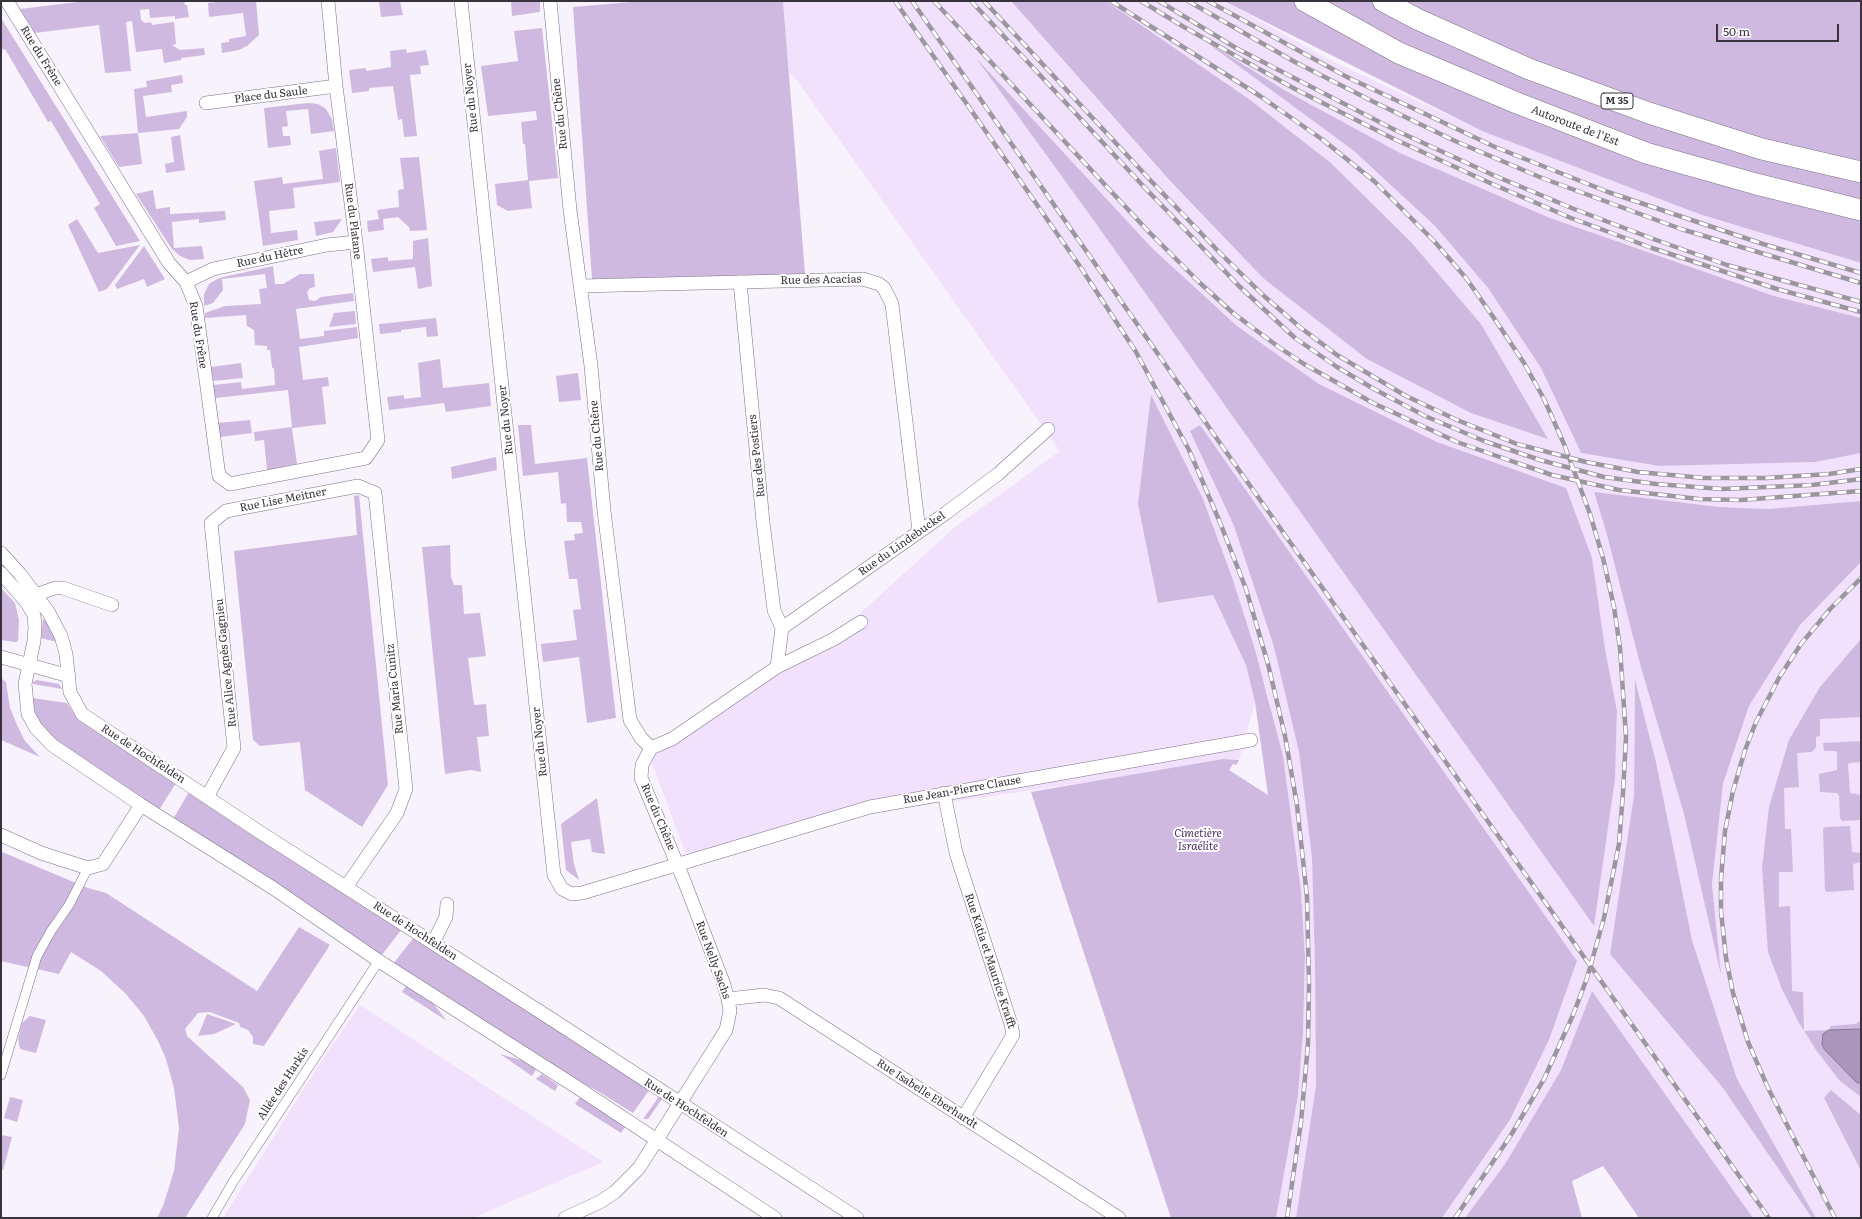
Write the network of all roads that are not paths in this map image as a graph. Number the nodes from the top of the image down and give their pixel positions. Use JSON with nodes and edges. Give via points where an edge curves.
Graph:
{"nodes":[{"id":1,"x":7,"y":1,"type":"edge"},
{"id":2,"x":328,"y":1,"type":"edge"},
{"id":3,"x":461,"y":1,"type":"edge"},
{"id":4,"x":550,"y":1,"type":"edge"},
{"id":5,"x":1305,"y":1,"type":"edge"},
{"id":6,"x":1383,"y":1,"type":"edge"},
{"id":7,"x":336,"y":86,"type":"junction"},
{"id":8,"x":206,"y":103,"type":"dead end"},
{"id":9,"x":1861,"y":172,"type":"edge"},
{"id":10,"x":1861,"y":210,"type":"edge"},
{"id":11,"x":356,"y":242,"type":"junction"},
{"id":12,"x":186,"y":282,"type":"junction"},
{"id":13,"x":740,"y":282,"type":"junction"},
{"id":14,"x":581,"y":286,"type":"junction"},
{"id":15,"x":1048,"y":429,"type":"dead end"},
{"id":16,"x":378,"y":440,"type":"joint"},
{"id":17,"x":358,"y":486,"type":"joint"},
{"id":18,"x":211,"y":523,"type":"joint"},
{"id":19,"x":919,"y":531,"type":"junction"},
{"id":20,"x":1,"y":553,"type":"edge"},
{"id":21,"x":1,"y":573,"type":"edge"},
{"id":22,"x":32,"y":599,"type":"junction"},
{"id":23,"x":112,"y":605,"type":"dead end"},
{"id":24,"x":861,"y":622,"type":"dead end"},
{"id":25,"x":782,"y":628,"type":"junction"},
{"id":26,"x":1,"y":657,"type":"edge"},
{"id":27,"x":29,"y":665,"type":"junction"},
{"id":28,"x":777,"y":667,"type":"junction"},
{"id":29,"x":69,"y":676,"type":"junction"},
{"id":30,"x":1251,"y":740,"type":"dead end"},
{"id":31,"x":651,"y":748,"type":"junction"},
{"id":32,"x":944,"y":793,"type":"junction"},
{"id":33,"x":207,"y":797,"type":"junction"},
{"id":34,"x":142,"y":805,"type":"junction"},
{"id":35,"x":1,"y":836,"type":"edge"},
{"id":36,"x":676,"y":859,"type":"junction"},
{"id":37,"x":88,"y":868,"type":"junction"},
{"id":38,"x":346,"y":887,"type":"junction"},
{"id":39,"x":447,"y":904,"type":"dead end"},
{"id":40,"x":433,"y":943,"type":"junction"},
{"id":41,"x":376,"y":965,"type":"dead end"},
{"id":42,"x":728,"y":998,"type":"junction"},
{"id":43,"x":1,"y":1075,"type":"edge"},
{"id":44,"x":680,"y":1102,"type":"junction"},
{"id":45,"x":963,"y":1118,"type":"junction"},
{"id":46,"x":656,"y":1140,"type":"junction"},
{"id":47,"x":212,"y":1218,"type":"edge"},
{"id":48,"x":565,"y":1218,"type":"edge"},
{"id":49,"x":775,"y":1218,"type":"edge"},
{"id":50,"x":857,"y":1218,"type":"edge"},
{"id":51,"x":1119,"y":1218,"type":"edge"}],
"edges":[{"from":1,"to":12,"type":"street","name":"Rue du Frêne","via":[[169,263]]},
{"from":2,"to":7,"type":"street","name":"Rue du Platane"},
{"from":3,"to":36,"type":"street","name":"Rue du Noyer","via":[[556,879],[562,890],[572,894],[582,893]]},
{"from":4,"to":14,"type":"street","name":"Rue du Chêne","via":[[570,210]]},
{"from":5,"to":10,"type":"highway","name":"Autoroute de l’Est","via":[[1399,53],[1517,103],[1639,150],[1756,184]]},
{"from":6,"to":9,"type":"highway","number":"M 35","via":[[1529,69],[1649,113],[1762,148]]},
{"from":7,"to":8,"type":"street","name":"Place du Saule"},
{"from":7,"to":11,"type":"street","name":"Rue du Platane"},
{"from":11,"to":12,"type":"street","name":"Rue du Hêtre","via":[[327,245],[213,269]]},
{"from":11,"to":16,"type":"street","name":"Rue du Platane"},
{"from":12,"to":16,"type":"street","name":"Rue du Frêne","via":[[196,306],[219,476],[230,484],[366,458]]},
{"from":13,"to":14,"type":"street","name":"Rue des Acacias"},
{"from":13,"to":19,"type":"street","name":"Rue des Acacias","via":[[863,279],[872,280],[884,288],[892,304]]},
{"from":13,"to":25,"type":"street","name":"Rue des Postiers","via":[[774,610]]},
{"from":14,"to":31,"type":"street","name":"Rue du Chêne","via":[[626,697],[630,720]]},
{"from":15,"to":19,"type":"street","name":"Rue du Lindebuckel","via":[[981,487]]},
{"from":17,"to":18,"type":"street","name":"Rue Lise Meitner","via":[[226,511]]},
{"from":17,"to":38,"type":"street","name":"Rue Maria Cunitz","via":[[375,493],[406,789],[397,813]]},
{"from":18,"to":33,"type":"street","name":"Rue Alice Agnès Gagnieu","via":[[234,748]]},
{"from":19,"to":25,"type":"street","name":"Rue du Lindebuckel"},
{"from":20,"to":22,"type":"street","via":[[20,574]]},
{"from":21,"to":22,"type":"street"},
{"from":22,"to":23,"type":"street","via":[[55,588],[63,588]]},
{"from":22,"to":27,"type":"street","via":[[35,627]]},
{"from":22,"to":29,"type":"street","name":"Rue de Hochfelden","via":[[49,613],[61,636]]},
{"from":24,"to":28,"type":"street","via":[[834,639]]},
{"from":25,"to":28,"type":"street"},
{"from":26,"to":27,"type":"street"},
{"from":27,"to":29,"type":"street"},
{"from":27,"to":34,"type":"street","via":[[26,688],[28,714],[36,728],[52,745]]},
{"from":28,"to":31,"type":"street","via":[[672,739]]},
{"from":29,"to":33,"type":"street","name":"Rue de Hochfelden","via":[[70,692],[82,714]]},
{"from":30,"to":32,"type":"street","name":"Rue Jean-Pierre Clause"},
{"from":31,"to":36,"type":"street","name":"Rue du Chêne","via":[[642,765],[641,778]]},
{"from":32,"to":36,"type":"street","name":"Rue Jean-Pierre Clause","via":[[870,807]]},
{"from":32,"to":45,"type":"street","name":"Rue Katia et Maurice Krafft","via":[[959,865],[1013,1036]]},
{"from":33,"to":38,"type":"street","name":"Rue de Hochfelden"},
{"from":34,"to":37,"type":"street","via":[[103,864]]},
{"from":34,"to":46,"type":"street"},
{"from":35,"to":37,"type":"street","via":[[41,853]]},
{"from":36,"to":42,"type":"street","name":"Rue Nelly Sachs"},
{"from":37,"to":43,"type":"street","via":[[69,905],[36,956]]},
{"from":38,"to":40,"type":"street","name":"Rue de Hochfelden"},
{"from":39,"to":40,"type":"street","via":[[446,917]]},
{"from":40,"to":44,"type":"street","name":"Rue de Hochfelden"},
{"from":41,"to":47,"type":"street","name":"Allée des Harkis"},
{"from":42,"to":44,"type":"street","name":"Rue Nelly Sachs","via":[[730,1011],[726,1030]]},
{"from":42,"to":45,"type":"street","name":"Rue Isabelle Eberhardt","via":[[764,995],[779,998]]},
{"from":44,"to":46,"type":"street","name":"Rue Nelly Sachs"},
{"from":44,"to":50,"type":"street","name":"Rue de Hochfelden"},
{"from":45,"to":51,"type":"street","name":"Rue Isabelle Eberhardt"},
{"from":46,"to":48,"type":"street","name":"Rue Nelly Sachs","via":[[639,1168],[615,1192]]},
{"from":46,"to":49,"type":"street"}]}
